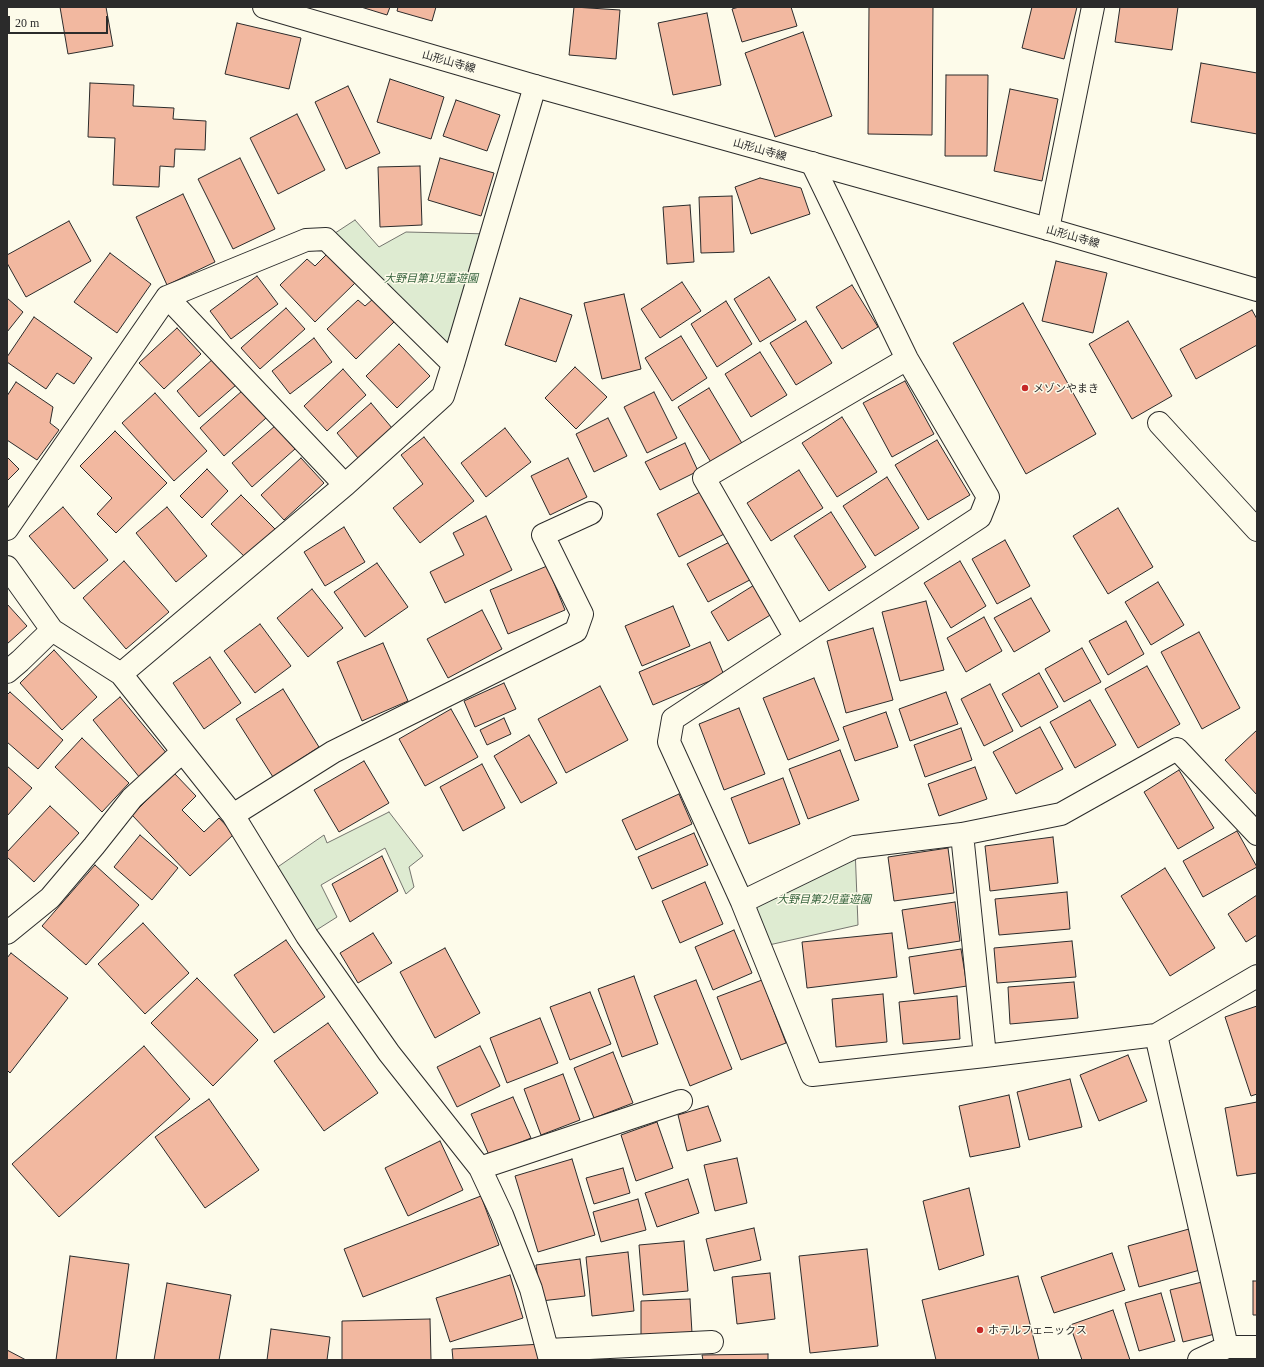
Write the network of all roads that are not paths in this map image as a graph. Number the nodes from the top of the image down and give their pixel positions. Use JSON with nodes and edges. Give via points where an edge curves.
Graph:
{"nodes":[{"id":1,"x":264,"y":7,"type":"edge"},
{"id":2,"x":1094,"y":7,"type":"edge"},
{"id":3,"x":535,"y":86,"type":"junction"},
{"id":4,"x":812,"y":163,"type":"junction"},
{"id":5,"x":1048,"y":229,"type":"junction"},
{"id":6,"x":1257,"y":290,"type":"edge"},
{"id":7,"x":167,"y":297,"type":"junction"},
{"id":8,"x":907,"y":359,"type":"junction"},
{"id":9,"x":453,"y":364,"type":"junction"},
{"id":10,"x":1159,"y":423,"type":"dead end"},
{"id":11,"x":345,"y":486,"type":"junction"},
{"id":12,"x":591,"y":513,"type":"dead end"},
{"id":13,"x":7,"y":529,"type":"edge"},
{"id":14,"x":1257,"y":530,"type":"edge"},
{"id":15,"x":7,"y":567,"type":"edge"},
{"id":16,"x":52,"y":630,"type":"junction"},
{"id":17,"x":796,"y":638,"type":"junction"},
{"id":18,"x":7,"y":672,"type":"edge"},
{"id":19,"x":121,"y":674,"type":"junction"},
{"id":20,"x":182,"y":752,"type":"junction"},
{"id":21,"x":234,"y":815,"type":"junction"},
{"id":22,"x":962,"y":834,"type":"junction"},
{"id":23,"x":1257,"y":834,"type":"edge"},
{"id":24,"x":742,"y":902,"type":"junction"},
{"id":25,"x":7,"y":933,"type":"edge"},
{"id":26,"x":1257,"y":976,"type":"edge"},
{"id":27,"x":1156,"y":1035,"type":"junction"},
{"id":28,"x":985,"y":1056,"type":"junction"},
{"id":29,"x":681,"y":1100,"type":"dead end"},
{"id":30,"x":480,"y":1168,"type":"junction"},
{"id":31,"x":712,"y":1342,"type":"dead end"},
{"id":32,"x":1227,"y":1347,"type":"junction"},
{"id":33,"x":1257,"y":1347,"type":"edge"},
{"id":34,"x":549,"y":1355,"type":"edge"},
{"id":35,"x":1199,"y":1360,"type":"edge"}],
"edges":[{"from":1,"to":3,"type":"main road","name":"山形山寺線"},
{"from":2,"to":5,"type":"main road"},
{"from":3,"to":4,"type":"main road","name":"山形山寺線"},
{"from":3,"to":9,"type":"main road"},
{"from":4,"to":5,"type":"main road","name":"山形山寺線"},
{"from":4,"to":8,"type":"main road"},
{"from":5,"to":6,"type":"main road","name":"山形山寺線"},
{"from":7,"to":9,"type":"main road","via":[[306,240],[326,239]]},
{"from":7,"to":11,"type":"main road"},
{"from":7,"to":13,"type":"main road"},
{"from":8,"to":17,"type":"main road","via":[[988,497],[980,517]]},
{"from":8,"to":17,"type":"main road","via":[[704,478]]},
{"from":9,"to":11,"type":"main road","via":[[443,396]]},
{"from":10,"to":14,"type":"main road"},
{"from":11,"to":19,"type":"main road"},
{"from":12,"to":21,"type":"main road","via":[[543,535],[582,614],[576,631],[333,752]]},
{"from":15,"to":16,"type":"main road"},
{"from":16,"to":18,"type":"main road"},
{"from":16,"to":19,"type":"main road"},
{"from":17,"to":24,"type":"main road","via":[[673,719],[669,742]]},
{"from":19,"to":20,"type":"main road"},
{"from":20,"to":21,"type":"main road"},
{"from":20,"to":25,"type":"main road","via":[[132,798],[50,898]]},
{"from":21,"to":30,"type":"main road","via":[[321,955],[390,1054]]},
{"from":22,"to":23,"type":"main road","via":[[1061,814],[1177,748]]},
{"from":22,"to":24,"type":"main road","via":[[855,847]]},
{"from":22,"to":28,"type":"main road"},
{"from":24,"to":28,"type":"main road","via":[[812,1075]]},
{"from":26,"to":27,"type":"main road"},
{"from":27,"to":28,"type":"main road"},
{"from":27,"to":32,"type":"main road"},
{"from":29,"to":30,"type":"main road"},
{"from":30,"to":34,"type":"main road","via":[[502,1215],[531,1289]]},
{"from":31,"to":34,"type":"main road"},
{"from":32,"to":33,"type":"main road"},
{"from":32,"to":35,"type":"main road"}]}
